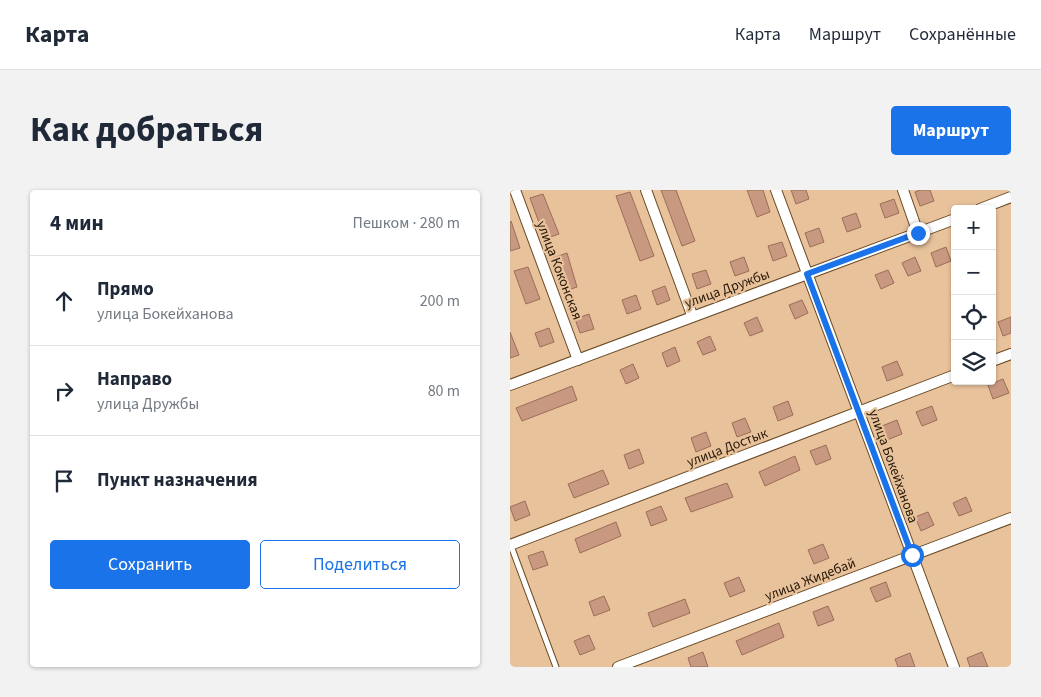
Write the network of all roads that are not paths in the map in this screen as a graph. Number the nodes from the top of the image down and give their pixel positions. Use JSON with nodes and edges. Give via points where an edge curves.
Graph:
{"nodes":[{"id":1,"x":515,"y":190,"type":"edge"},
{"id":2,"x":646,"y":190,"type":"edge"},
{"id":3,"x":776,"y":190,"type":"edge"},
{"id":4,"x":903,"y":190,"type":"edge"},
{"id":5,"x":1011,"y":196,"type":"edge"},
{"id":6,"x":990,"y":205,"type":"edge"},
{"id":7,"x":951,"y":220,"type":"edge"},
{"id":8,"x":918,"y":233,"type":"junction"},
{"id":9,"x":807,"y":274,"type":"junction"},
{"id":10,"x":692,"y":315,"type":"junction"},
{"id":11,"x":1011,"y":354,"type":"edge"},
{"id":12,"x":578,"y":360,"type":"junction"},
{"id":13,"x":996,"y":360,"type":"edge"},
{"id":14,"x":951,"y":376,"type":"edge"},
{"id":15,"x":510,"y":385,"type":"edge"},
{"id":16,"x":859,"y":410,"type":"junction"},
{"id":17,"x":1011,"y":518,"type":"edge"},
{"id":18,"x":510,"y":544,"type":"edge"},
{"id":19,"x":912,"y":555,"type":"junction"},
{"id":20,"x":556,"y":667,"type":"edge"},
{"id":21,"x":618,"y":667,"type":"edge"},
{"id":22,"x":954,"y":667,"type":"edge"}],
"edges":[{"from":1,"to":12,"type":"street","name":"улица Коконская"},
{"from":2,"to":10,"type":"street"},
{"from":3,"to":9,"type":"street","name":"улица Бокейханова"},
{"from":4,"to":8,"type":"street"},
{"from":5,"to":6,"type":"street"},
{"from":7,"to":8,"type":"street","name":"улица Дружбы"},
{"from":8,"to":9,"type":"street","name":"улица Дружбы"},
{"from":9,"to":10,"type":"street","name":"улица Дружбы"},
{"from":9,"to":16,"type":"street","name":"улица Бокейханова"},
{"from":10,"to":12,"type":"street","name":"улица Дружбы"},
{"from":11,"to":13,"type":"street"},
{"from":12,"to":15,"type":"street","name":"улица Дружбы"},
{"from":14,"to":16,"type":"street","name":"улица Достык"},
{"from":16,"to":18,"type":"street","name":"улица Достык"},
{"from":16,"to":19,"type":"street","name":"улица Бокейханова"},
{"from":17,"to":19,"type":"street","name":"улица Жидебай"},
{"from":18,"to":20,"type":"lane"},
{"from":19,"to":21,"type":"street","name":"улица Жидебай"},
{"from":19,"to":22,"type":"street","name":"улица Бокейханова"}]}
